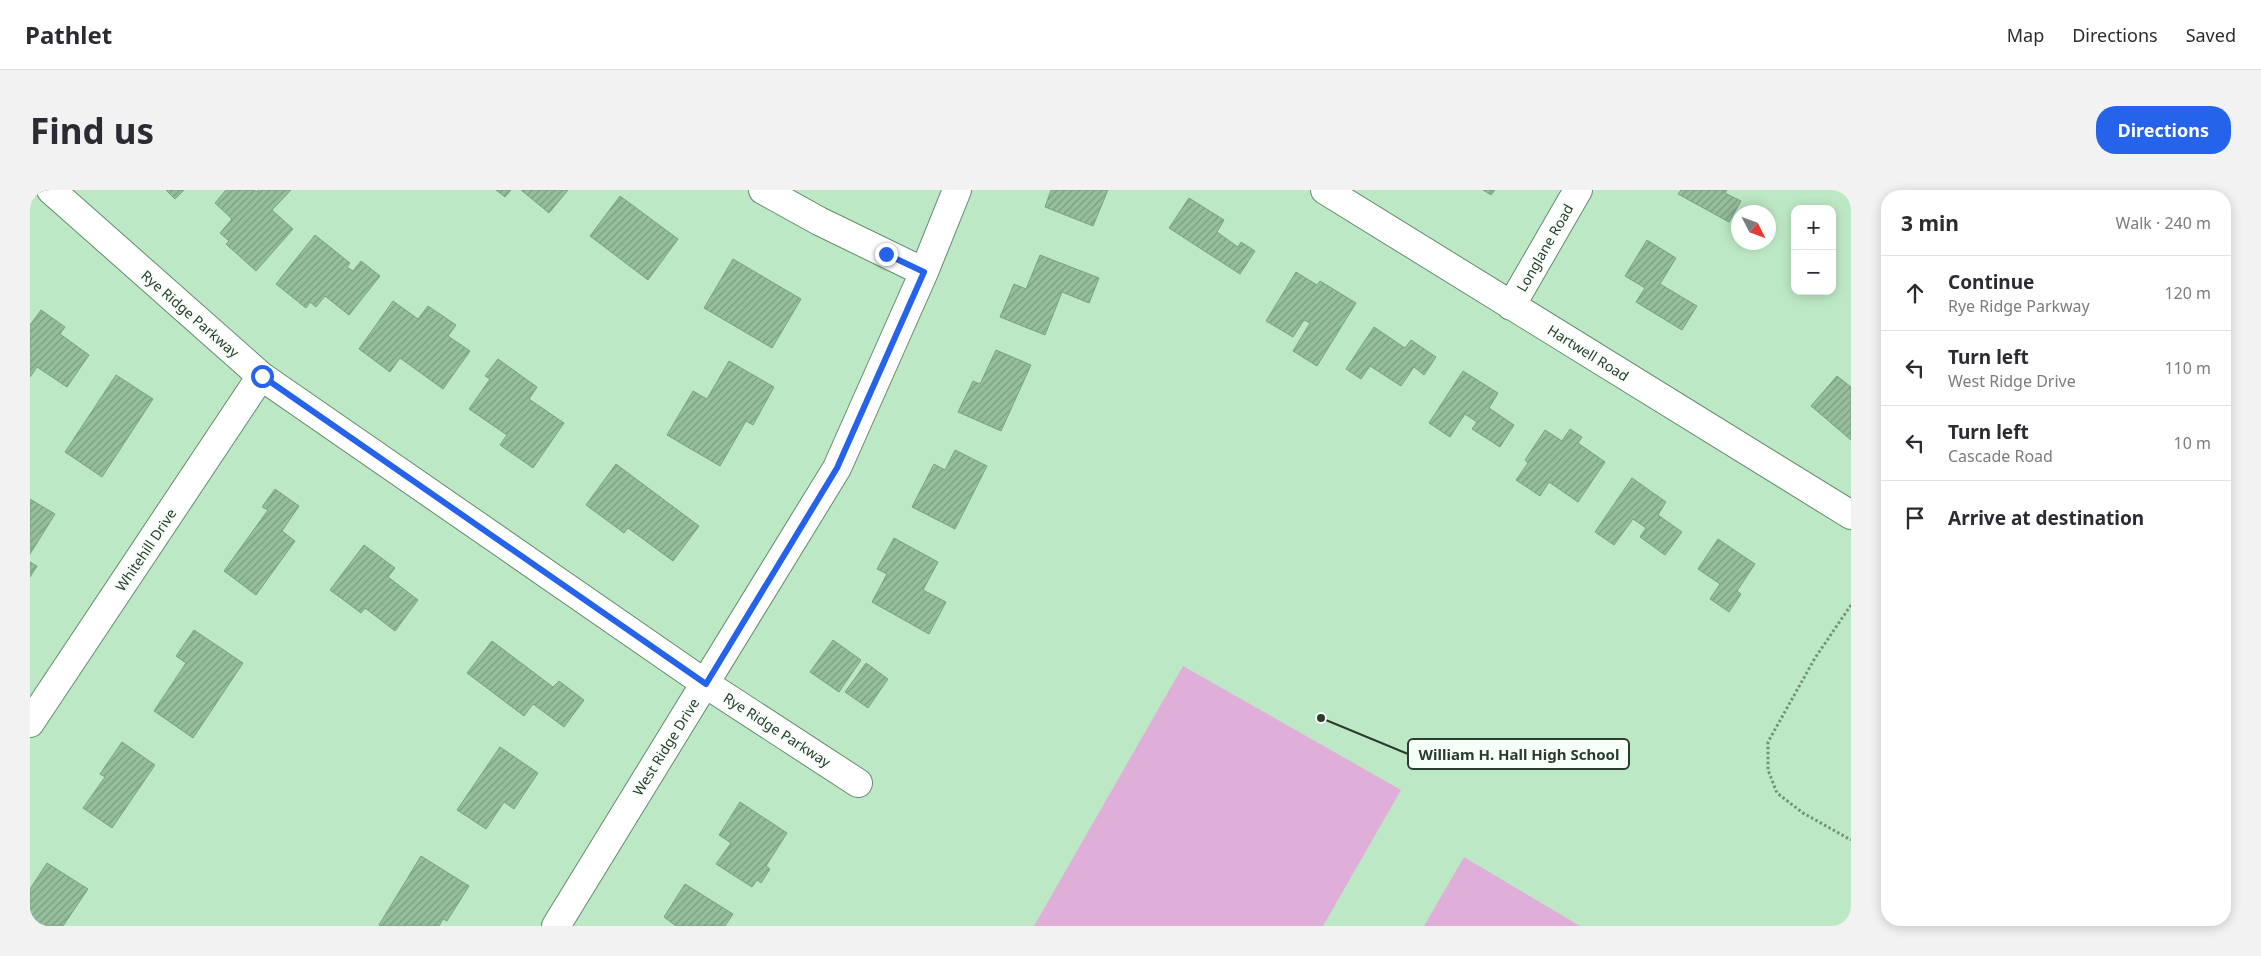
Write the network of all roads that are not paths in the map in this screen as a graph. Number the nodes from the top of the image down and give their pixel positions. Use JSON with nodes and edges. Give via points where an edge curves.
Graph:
{"nodes":[{"id":1,"x":51,"y":190,"type":"edge"},
{"id":2,"x":763,"y":190,"type":"edge"},
{"id":3,"x":957,"y":190,"type":"edge"},
{"id":4,"x":1326,"y":190,"type":"edge"},
{"id":5,"x":1578,"y":190,"type":"edge"},
{"id":6,"x":924,"y":272,"type":"junction"},
{"id":7,"x":1511,"y":306,"type":"junction"},
{"id":8,"x":262,"y":376,"type":"junction"},
{"id":9,"x":1851,"y":516,"type":"edge"},
{"id":10,"x":706,"y":684,"type":"junction"},
{"id":11,"x":30,"y":723,"type":"edge"},
{"id":12,"x":858,"y":784,"type":"dead end"},
{"id":13,"x":556,"y":926,"type":"edge"}],
"edges":[{"from":1,"to":8,"type":"street","name":"Rye Ridge Parkway"},
{"from":2,"to":6,"type":"street"},
{"from":3,"to":6,"type":"street","name":"West Ridge Drive"},
{"from":4,"to":7,"type":"street","name":"Hartwell Road"},
{"from":5,"to":7,"type":"street","name":"Longlane Road"},
{"from":6,"to":10,"type":"street","name":"West Ridge Drive","via":[[837,468]]},
{"from":7,"to":9,"type":"street","name":"Hartwell Road"},
{"from":8,"to":10,"type":"street","name":"Rye Ridge Parkway"},
{"from":8,"to":11,"type":"street","name":"Whitehill Drive"},
{"from":10,"to":12,"type":"street","name":"Rye Ridge Parkway"},
{"from":10,"to":13,"type":"street","name":"West Ridge Drive"}]}
